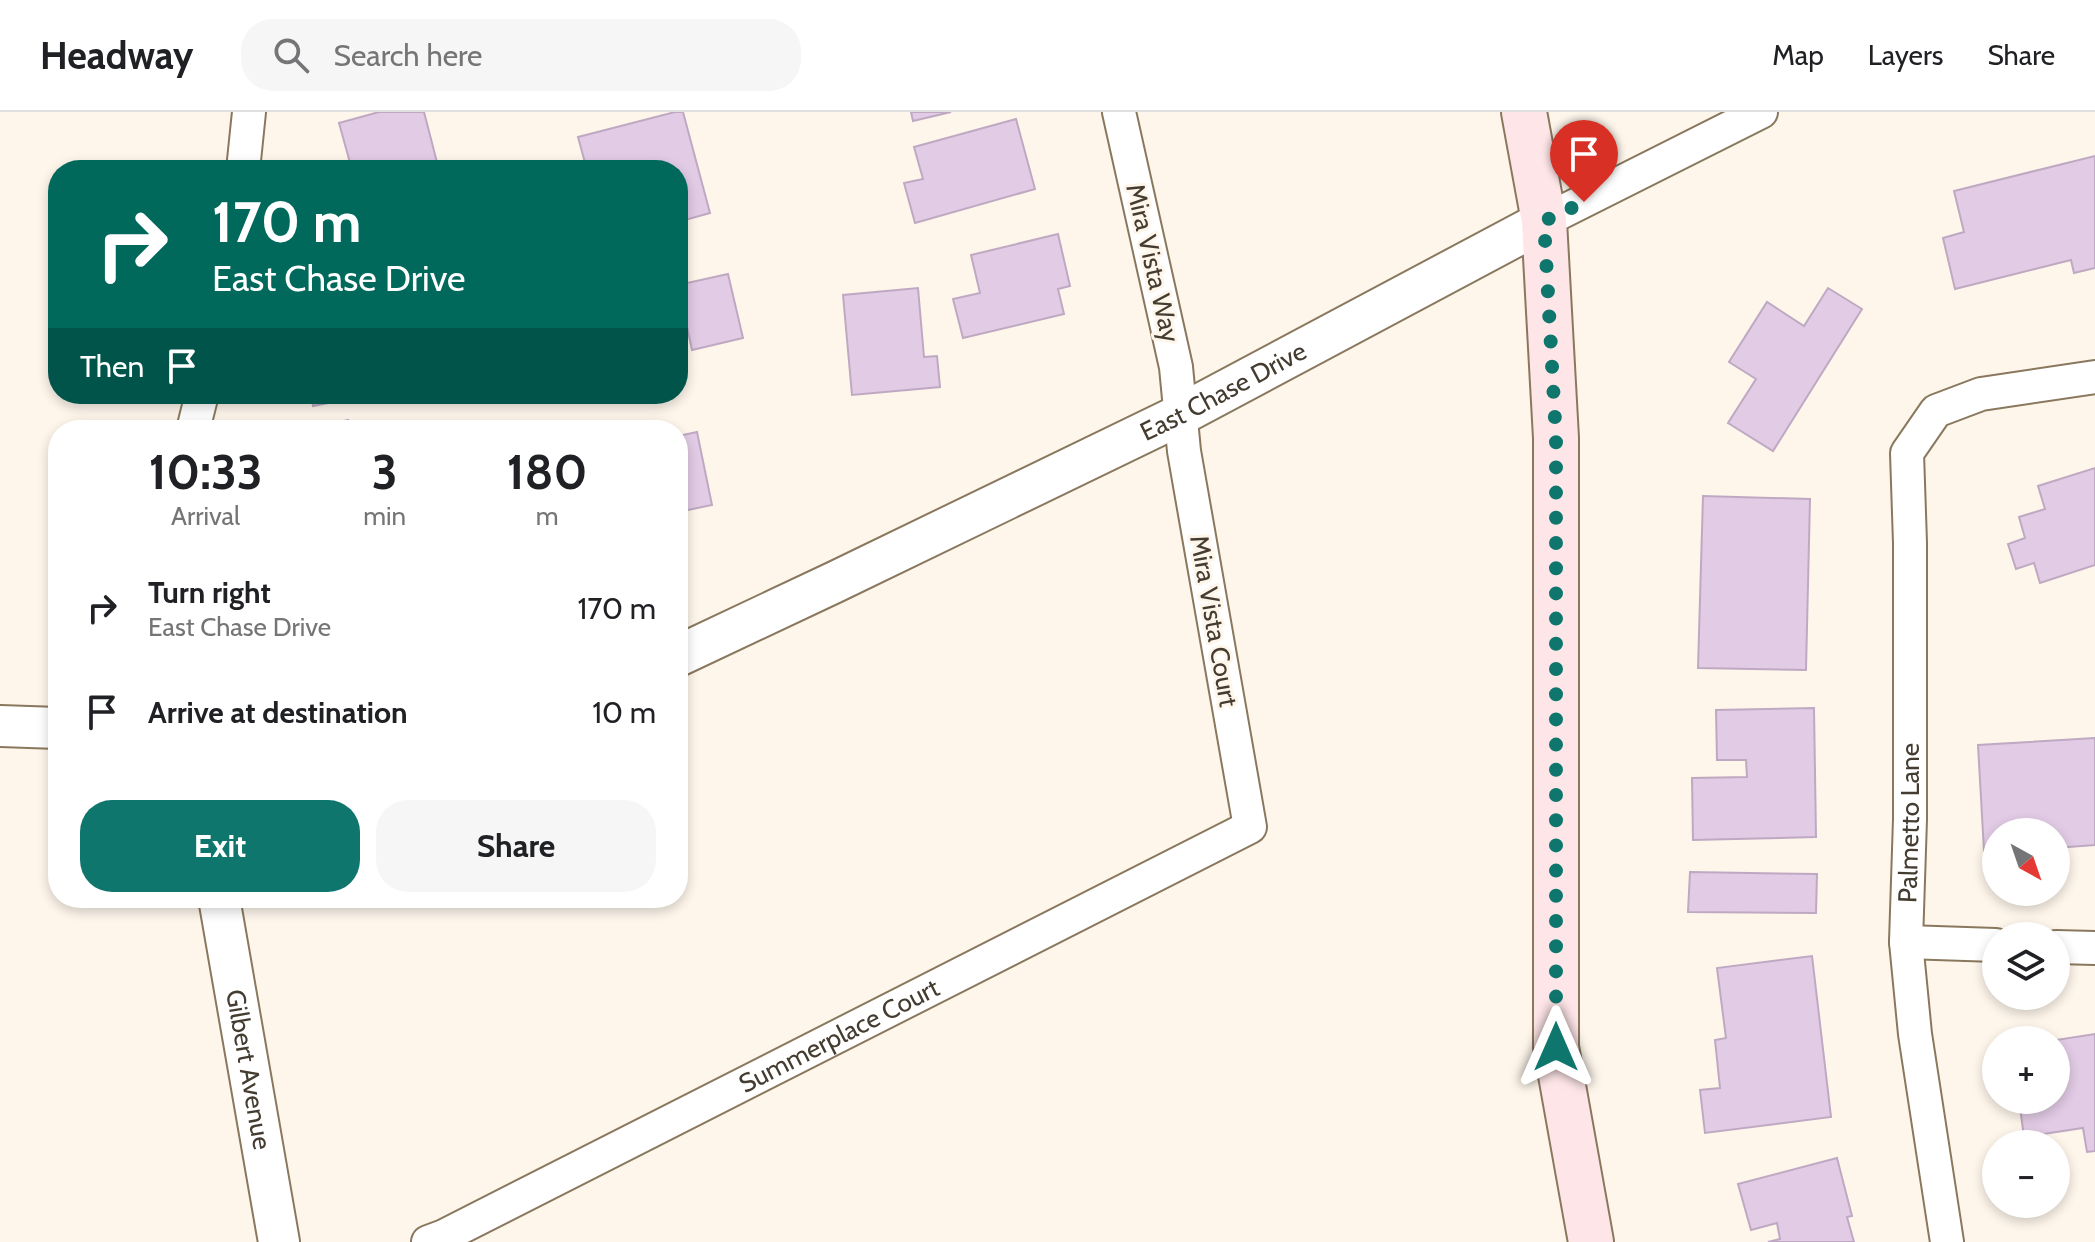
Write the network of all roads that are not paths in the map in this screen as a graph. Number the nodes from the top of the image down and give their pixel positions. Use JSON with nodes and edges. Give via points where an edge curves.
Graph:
{"nodes":[{"id":1,"x":249,"y":112,"type":"edge"},
{"id":2,"x":1119,"y":112,"type":"edge"},
{"id":3,"x":1524,"y":112,"type":"edge"},
{"id":4,"x":1761,"y":112,"type":"edge"},
{"id":5,"x":244,"y":160,"type":"edge"},
{"id":6,"x":1544,"y":221,"type":"junction"},
{"id":7,"x":2095,"y":377,"type":"edge"},
{"id":8,"x":1180,"y":415,"type":"junction"},
{"id":9,"x":688,"y":651,"type":"edge"},
{"id":10,"x":0,"y":726,"type":"edge"},
{"id":11,"x":48,"y":728,"type":"edge"},
{"id":12,"x":1250,"y":827,"type":"joint"},
{"id":13,"x":221,"y":908,"type":"edge"},
{"id":14,"x":1906,"y":942,"type":"junction"},
{"id":15,"x":1982,"y":945,"type":"edge"},
{"id":16,"x":2070,"y":947,"type":"edge"},
{"id":17,"x":2095,"y":948,"type":"edge"},
{"id":18,"x":279,"y":1242,"type":"edge"},
{"id":19,"x":428,"y":1242,"type":"edge"},
{"id":20,"x":1591,"y":1242,"type":"edge"},
{"id":21,"x":1947,"y":1242,"type":"edge"}],
"edges":[{"from":1,"to":5,"type":"street"},
{"from":2,"to":8,"type":"street","name":"Mira Vista Way","via":[[1176,367]]},
{"from":3,"to":6,"type":"main road"},
{"from":4,"to":6,"type":"street","name":"East Chase Drive"},
{"from":6,"to":8,"type":"street","name":"East Chase Drive"},
{"from":6,"to":20,"type":"main road","via":[[1556,438],[1556,1047]]},
{"from":7,"to":14,"type":"street","name":"Palmetto Lane","via":[[1981,394],[1936,411],[1907,453]]},
{"from":8,"to":9,"type":"street","name":"East Chase Drive"},
{"from":8,"to":12,"type":"street","name":"Mira Vista Court"},
{"from":10,"to":11,"type":"street"},
{"from":12,"to":19,"type":"street","name":"Summerplace Court"},
{"from":13,"to":18,"type":"street","name":"Gilbert Avenue"},
{"from":14,"to":15,"type":"street"},
{"from":14,"to":21,"type":"street","name":"Palmetto Lane"},
{"from":16,"to":17,"type":"street"}]}
